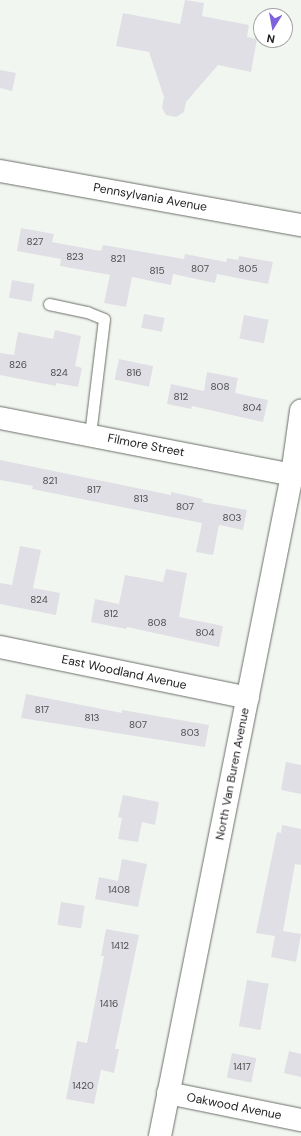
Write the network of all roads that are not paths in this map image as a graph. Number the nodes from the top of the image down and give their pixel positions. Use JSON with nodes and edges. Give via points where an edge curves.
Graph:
{"nodes":[{"id":1,"x":0,"y":171,"type":"edge"},
{"id":2,"x":301,"y":225,"type":"edge"},
{"id":3,"x":49,"y":304,"type":"dead end"},
{"id":4,"x":301,"y":411,"type":"edge"},
{"id":5,"x":0,"y":418,"type":"edge"},
{"id":6,"x":90,"y":435,"type":"junction"},
{"id":7,"x":292,"y":475,"type":"junction"},
{"id":8,"x":0,"y":648,"type":"edge"},
{"id":9,"x":248,"y":698,"type":"junction"},
{"id":10,"x":168,"y":1094,"type":"junction"},
{"id":11,"x":301,"y":1120,"type":"edge"},
{"id":12,"x":160,"y":1136,"type":"edge"}],
"edges":[{"from":1,"to":2,"type":"street","name":"Pennsylvania Avenue"},
{"from":3,"to":6,"type":"lane","via":[[87,312],[104,319]]},
{"from":4,"to":7,"type":"street","name":"North Van Buren Avenue"},
{"from":5,"to":6,"type":"street","name":"Filmore Street"},
{"from":6,"to":7,"type":"street","name":"Filmore Street"},
{"from":7,"to":9,"type":"street","name":"North Van Buren Avenue"},
{"from":8,"to":9,"type":"street","name":"East Woodland Avenue"},
{"from":9,"to":10,"type":"street","name":"North Van Buren Avenue"},
{"from":10,"to":11,"type":"street","name":"Oakwood Avenue"},
{"from":10,"to":12,"type":"street","name":"North Van Buren Avenue"}]}
